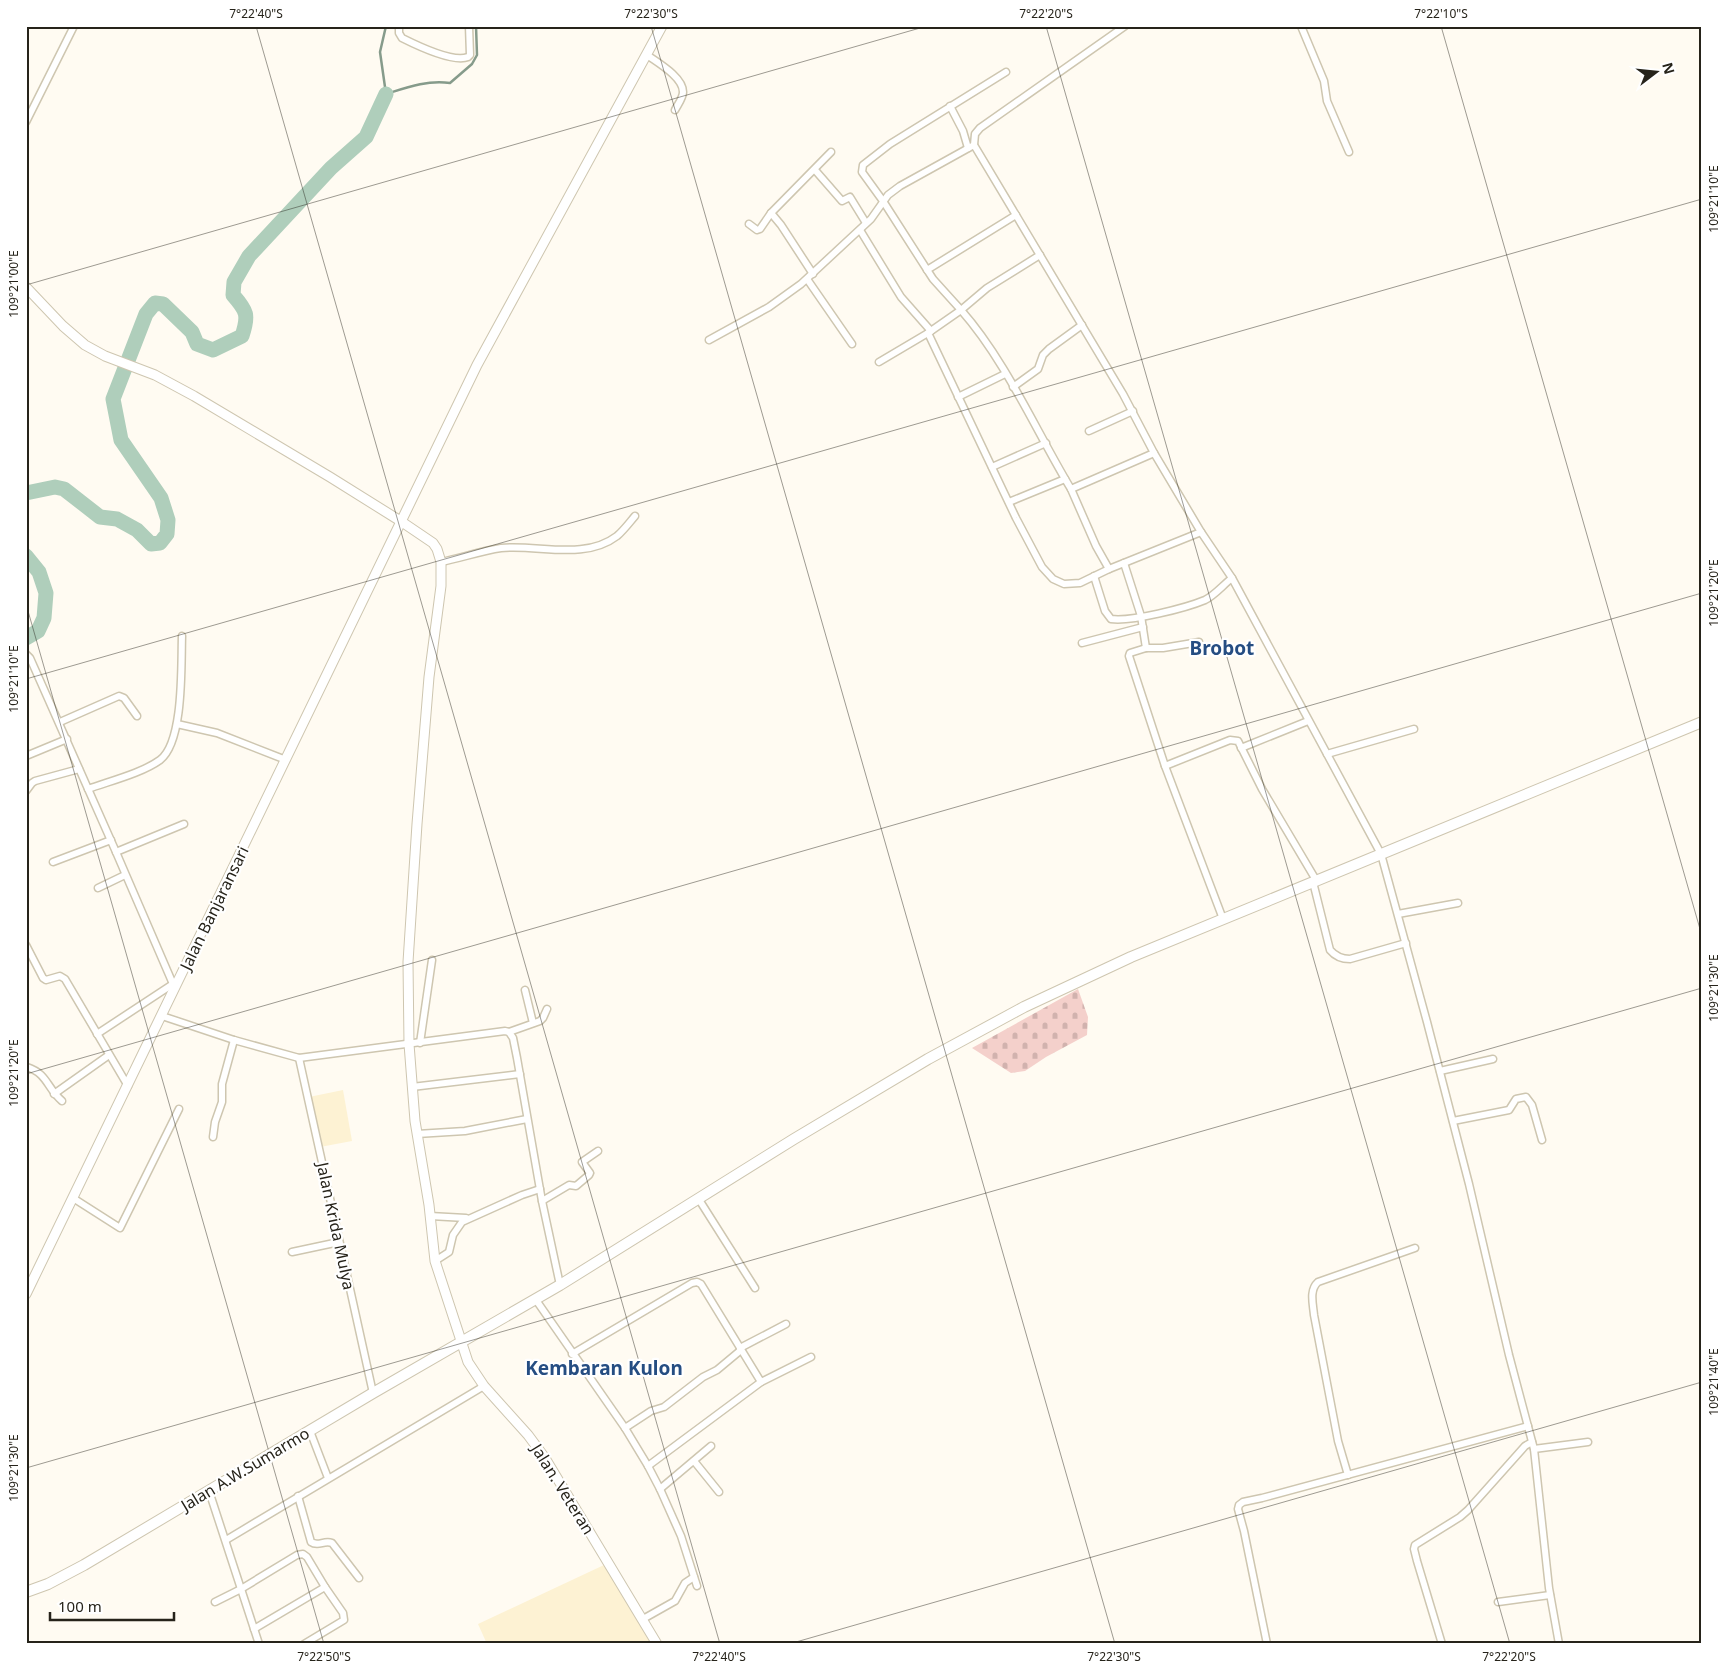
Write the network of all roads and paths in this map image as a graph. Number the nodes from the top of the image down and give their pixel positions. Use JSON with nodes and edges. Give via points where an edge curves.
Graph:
{"nodes":[{"id":1,"x":74,"y":26,"type":"edge"},
{"id":2,"x":399,"y":26,"type":"edge"},
{"id":3,"x":469,"y":26,"type":"edge"},
{"id":4,"x":662,"y":26,"type":"edge"},
{"id":5,"x":1125,"y":26,"type":"edge"},
{"id":6,"x":1301,"y":26,"type":"edge"},
{"id":7,"x":647,"y":55,"type":"junction"},
{"id":8,"x":1006,"y":72,"type":"dead end"},
{"id":9,"x":950,"y":106,"type":"junction"},
{"id":10,"x":675,"y":110,"type":"dead end"},
{"id":11,"x":26,"y":122,"type":"edge"},
{"id":12,"x":971,"y":146,"type":"junction"},
{"id":13,"x":831,"y":152,"type":"dead end"},
{"id":14,"x":1349,"y":152,"type":"dead end"},
{"id":15,"x":815,"y":170,"type":"junction"},
{"id":16,"x":883,"y":201,"type":"junction"},
{"id":17,"x":771,"y":213,"type":"junction"},
{"id":18,"x":1016,"y":214,"type":"junction"},
{"id":19,"x":866,"y":223,"type":"junction"},
{"id":20,"x":749,"y":224,"type":"dead end"},
{"id":21,"x":860,"y":230,"type":"junction"},
{"id":22,"x":1040,"y":255,"type":"junction"},
{"id":23,"x":927,"y":270,"type":"junction"},
{"id":24,"x":813,"y":274,"type":"junction"},
{"id":25,"x":807,"y":279,"type":"junction"},
{"id":26,"x":26,"y":286,"type":"edge"},
{"id":27,"x":961,"y":310,"type":"junction"},
{"id":28,"x":1082,"y":325,"type":"junction"},
{"id":29,"x":930,"y":332,"type":"junction"},
{"id":30,"x":709,"y":340,"type":"dead end"},
{"id":31,"x":852,"y":344,"type":"dead end"},
{"id":32,"x":879,"y":362,"type":"dead end"},
{"id":33,"x":1005,"y":374,"type":"junction"},
{"id":34,"x":1013,"y":387,"type":"junction"},
{"id":35,"x":958,"y":397,"type":"junction"},
{"id":36,"x":1133,"y":411,"type":"junction"},
{"id":37,"x":1089,"y":432,"type":"dead end"},
{"id":38,"x":1046,"y":444,"type":"junction"},
{"id":39,"x":1154,"y":453,"type":"junction"},
{"id":40,"x":992,"y":466,"type":"junction"},
{"id":41,"x":1065,"y":479,"type":"junction"},
{"id":42,"x":1072,"y":489,"type":"junction"},
{"id":43,"x":1009,"y":502,"type":"junction"},
{"id":44,"x":635,"y":516,"type":"dead end"},
{"id":45,"x":402,"y":522,"type":"junction"},
{"id":46,"x":1201,"y":532,"type":"junction"},
{"id":47,"x":441,"y":562,"type":"junction"},
{"id":48,"x":1124,"y":563,"type":"junction"},
{"id":49,"x":1109,"y":569,"type":"junction"},
{"id":50,"x":1094,"y":576,"type":"junction"},
{"id":51,"x":1232,"y":578,"type":"junction"},
{"id":52,"x":1141,"y":616,"type":"junction"},
{"id":53,"x":1143,"y":627,"type":"junction"},
{"id":54,"x":182,"y":636,"type":"dead end"},
{"id":55,"x":1199,"y":642,"type":"dead end"},
{"id":56,"x":1082,"y":643,"type":"dead end"},
{"id":57,"x":1146,"y":648,"type":"junction"},
{"id":58,"x":26,"y":654,"type":"edge"},
{"id":59,"x":137,"y":716,"type":"dead end"},
{"id":60,"x":1308,"y":720,"type":"junction"},
{"id":61,"x":60,"y":722,"type":"junction"},
{"id":62,"x":1702,"y":722,"type":"edge"},
{"id":63,"x":177,"y":724,"type":"junction"},
{"id":64,"x":1414,"y":729,"type":"dead end"},
{"id":65,"x":67,"y":739,"type":"junction"},
{"id":66,"x":1241,"y":748,"type":"junction"},
{"id":67,"x":1327,"y":754,"type":"junction"},
{"id":68,"x":26,"y":756,"type":"edge"},
{"id":69,"x":286,"y":760,"type":"junction"},
{"id":70,"x":1165,"y":766,"type":"junction"},
{"id":71,"x":80,"y":769,"type":"junction"},
{"id":72,"x":88,"y":789,"type":"junction"},
{"id":73,"x":26,"y":791,"type":"edge"},
{"id":74,"x":184,"y":824,"type":"dead end"},
{"id":75,"x":111,"y":840,"type":"junction"},
{"id":76,"x":116,"y":852,"type":"junction"},
{"id":77,"x":1381,"y":854,"type":"junction"},
{"id":78,"x":53,"y":862,"type":"dead end"},
{"id":79,"x":126,"y":875,"type":"junction"},
{"id":80,"x":1314,"y":881,"type":"junction"},
{"id":81,"x":98,"y":888,"type":"dead end"},
{"id":82,"x":1458,"y":903,"type":"dead end"},
{"id":83,"x":1398,"y":914,"type":"junction"},
{"id":84,"x":1223,"y":919,"type":"junction"},
{"id":85,"x":1406,"y":943,"type":"junction"},
{"id":86,"x":26,"y":945,"type":"edge"},
{"id":87,"x":432,"y":960,"type":"dead end"},
{"id":88,"x":174,"y":985,"type":"junction"},
{"id":89,"x":525,"y":990,"type":"dead end"},
{"id":90,"x":547,"y":1010,"type":"dead end"},
{"id":91,"x":162,"y":1016,"type":"junction"},
{"id":92,"x":533,"y":1023,"type":"junction"},
{"id":93,"x":509,"y":1032,"type":"junction"},
{"id":94,"x":97,"y":1034,"type":"junction"},
{"id":95,"x":234,"y":1040,"type":"junction"},
{"id":96,"x":420,"y":1043,"type":"junction"},
{"id":97,"x":409,"y":1044,"type":"junction"},
{"id":98,"x":109,"y":1055,"type":"junction"},
{"id":99,"x":299,"y":1058,"type":"junction"},
{"id":100,"x":1493,"y":1059,"type":"dead end"},
{"id":101,"x":27,"y":1067,"type":"edge"},
{"id":102,"x":1440,"y":1071,"type":"junction"},
{"id":103,"x":520,"y":1074,"type":"junction"},
{"id":104,"x":128,"y":1086,"type":"junction"},
{"id":105,"x":412,"y":1088,"type":"junction"},
{"id":106,"x":54,"y":1094,"type":"junction"},
{"id":107,"x":62,"y":1101,"type":"dead end"},
{"id":108,"x":179,"y":1108,"type":"dead end"},
{"id":109,"x":527,"y":1119,"type":"junction"},
{"id":110,"x":1453,"y":1121,"type":"junction"},
{"id":111,"x":417,"y":1134,"type":"junction"},
{"id":112,"x":213,"y":1137,"type":"dead end"},
{"id":113,"x":1542,"y":1140,"type":"dead end"},
{"id":114,"x":598,"y":1151,"type":"dead end"},
{"id":115,"x":540,"y":1189,"type":"junction"},
{"id":116,"x":73,"y":1198,"type":"junction"},
{"id":117,"x":698,"y":1198,"type":"junction"},
{"id":118,"x":542,"y":1201,"type":"junction"},
{"id":119,"x":430,"y":1216,"type":"junction"},
{"id":120,"x":467,"y":1218,"type":"junction"},
{"id":121,"x":339,"y":1242,"type":"junction"},
{"id":122,"x":1414,"y":1248,"type":"dead end"},
{"id":123,"x":292,"y":1252,"type":"dead end"},
{"id":124,"x":435,"y":1261,"type":"junction"},
{"id":125,"x":560,"y":1285,"type":"junction"},
{"id":126,"x":755,"y":1288,"type":"dead end"},
{"id":127,"x":26,"y":1294,"type":"edge"},
{"id":128,"x":536,"y":1300,"type":"junction"},
{"id":129,"x":786,"y":1324,"type":"dead end"},
{"id":130,"x":462,"y":1341,"type":"junction"},
{"id":131,"x":740,"y":1349,"type":"junction"},
{"id":132,"x":572,"y":1354,"type":"junction"},
{"id":133,"x":811,"y":1357,"type":"dead end"},
{"id":134,"x":761,"y":1382,"type":"junction"},
{"id":135,"x":484,"y":1386,"type":"junction"},
{"id":136,"x":373,"y":1393,"type":"junction"},
{"id":137,"x":1528,"y":1426,"type":"junction"},
{"id":138,"x":625,"y":1428,"type":"junction"},
{"id":139,"x":310,"y":1431,"type":"junction"},
{"id":140,"x":1588,"y":1442,"type":"dead end"},
{"id":141,"x":711,"y":1446,"type":"dead end"},
{"id":142,"x":1533,"y":1446,"type":"junction"},
{"id":143,"x":694,"y":1461,"type":"junction"},
{"id":144,"x":648,"y":1466,"type":"junction"},
{"id":145,"x":1348,"y":1475,"type":"junction"},
{"id":146,"x":328,"y":1478,"type":"junction"},
{"id":147,"x":660,"y":1489,"type":"junction"},
{"id":148,"x":209,"y":1491,"type":"junction"},
{"id":149,"x":719,"y":1492,"type":"dead end"},
{"id":150,"x":298,"y":1496,"type":"junction"},
{"id":151,"x":226,"y":1540,"type":"junction"},
{"id":152,"x":694,"y":1577,"type":"junction"},
{"id":153,"x":359,"y":1578,"type":"dead end"},
{"id":154,"x":697,"y":1586,"type":"dead end"},
{"id":155,"x":326,"y":1587,"type":"junction"},
{"id":156,"x":241,"y":1589,"type":"junction"},
{"id":157,"x":26,"y":1592,"type":"edge"},
{"id":158,"x":1550,"y":1595,"type":"junction"},
{"id":159,"x":215,"y":1602,"type":"dead end"},
{"id":160,"x":1498,"y":1602,"type":"dead end"},
{"id":161,"x":643,"y":1619,"type":"junction"},
{"id":162,"x":254,"y":1629,"type":"junction"},
{"id":163,"x":259,"y":1644,"type":"edge"},
{"id":164,"x":304,"y":1644,"type":"edge"},
{"id":165,"x":657,"y":1644,"type":"edge"},
{"id":166,"x":1266,"y":1644,"type":"edge"},
{"id":167,"x":1442,"y":1644,"type":"edge"},
{"id":168,"x":1559,"y":1644,"type":"edge"}],
"edges":[{"from":1,"to":11,"type":"street"},
{"from":2,"to":3,"type":"street","via":[[402,38],[464,59],[470,55]]},
{"from":4,"to":7,"type":"street","name":"Jalan Banjaransari"},
{"from":5,"to":12,"type":"street","via":[[980,128]]},
{"from":6,"to":14,"type":"street"},
{"from":7,"to":10,"type":"street","via":[[682,86],[682,97]]},
{"from":7,"to":45,"type":"street","name":"Jalan Banjaransari","via":[[477,365]]},
{"from":8,"to":9,"type":"street"},
{"from":9,"to":12,"type":"street"},
{"from":9,"to":16,"type":"street","via":[[863,165],[862,172]]},
{"from":12,"to":16,"type":"street","via":[[900,186]]},
{"from":12,"to":18,"type":"street"},
{"from":13,"to":15,"type":"street"},
{"from":15,"to":17,"type":"street"},
{"from":15,"to":19,"type":"street","via":[[842,201],[850,197]]},
{"from":16,"to":19,"type":"street"},
{"from":16,"to":23,"type":"street"},
{"from":17,"to":20,"type":"street","via":[[758,230]]},
{"from":17,"to":24,"type":"street"},
{"from":18,"to":22,"type":"street"},
{"from":18,"to":23,"type":"street"},
{"from":19,"to":21,"type":"street"},
{"from":21,"to":24,"type":"street"},
{"from":21,"to":29,"type":"street","via":[[902,297]]},
{"from":22,"to":27,"type":"street","via":[[987,288]]},
{"from":22,"to":28,"type":"street"},
{"from":23,"to":27,"type":"street"},
{"from":24,"to":25,"type":"street"},
{"from":25,"to":30,"type":"street","via":[[769,306]]},
{"from":25,"to":31,"type":"street"},
{"from":26,"to":45,"type":"street","via":[[63,326],[96,352],[155,375],[194,396]]},
{"from":27,"to":29,"type":"street"},
{"from":27,"to":33,"type":"street"},
{"from":28,"to":34,"type":"street","via":[[1049,349],[1043,355],[1038,370]]},
{"from":28,"to":36,"type":"street"},
{"from":29,"to":32,"type":"street"},
{"from":29,"to":35,"type":"street"},
{"from":33,"to":34,"type":"street"},
{"from":33,"to":35,"type":"street"},
{"from":34,"to":38,"type":"street"},
{"from":35,"to":40,"type":"street"},
{"from":36,"to":37,"type":"street"},
{"from":36,"to":39,"type":"street"},
{"from":38,"to":40,"type":"street"},
{"from":38,"to":41,"type":"street"},
{"from":39,"to":42,"type":"street"},
{"from":39,"to":46,"type":"street"},
{"from":40,"to":43,"type":"street"},
{"from":41,"to":42,"type":"street"},
{"from":41,"to":43,"type":"street"},
{"from":42,"to":49,"type":"street"},
{"from":43,"to":50,"type":"street","via":[[1042,567],[1053,579],[1071,585]]},
{"from":44,"to":47,"type":"street","via":[[617,536],[594,546],[571,550],[500,548]]},
{"from":45,"to":47,"type":"street","via":[[433,544]]},
{"from":45,"to":69,"type":"street","name":"Jalan Banjaransari"},
{"from":46,"to":48,"type":"street"},
{"from":46,"to":51,"type":"street"},
{"from":47,"to":97,"type":"street","name":"Jalan. Veteran","via":[[413,879],[408,962]]},
{"from":48,"to":49,"type":"street"},
{"from":48,"to":52,"type":"street"},
{"from":49,"to":50,"type":"street"},
{"from":50,"to":52,"type":"street","via":[[1108,616],[1115,619]]},
{"from":51,"to":52,"type":"street","via":[[1206,599]]},
{"from":51,"to":60,"type":"street"},
{"from":52,"to":53,"type":"street"},
{"from":53,"to":56,"type":"street"},
{"from":53,"to":57,"type":"street"},
{"from":54,"to":63,"type":"street"},
{"from":55,"to":57,"type":"street"},
{"from":57,"to":70,"type":"street","via":[[1129,656]]},
{"from":58,"to":61,"type":"street"},
{"from":59,"to":61,"type":"street","via":[[120,696]]},
{"from":60,"to":66,"type":"street"},
{"from":60,"to":67,"type":"street"},
{"from":61,"to":65,"type":"street"},
{"from":62,"to":77,"type":"main road","name":"Jalan A.W.Sumarmo"},
{"from":63,"to":69,"type":"street","via":[[217,733]]},
{"from":63,"to":72,"type":"street","via":[[170,747],[159,760]]},
{"from":64,"to":67,"type":"street"},
{"from":65,"to":68,"type":"street"},
{"from":65,"to":71,"type":"street"},
{"from":66,"to":70,"type":"street","via":[[1238,741],[1230,740]]},
{"from":66,"to":80,"type":"street"},
{"from":67,"to":77,"type":"street"},
{"from":69,"to":88,"type":"street","name":"Jalan Banjaransari"},
{"from":70,"to":84,"type":"street"},
{"from":71,"to":72,"type":"street"},
{"from":71,"to":73,"type":"street","via":[[35,781]]},
{"from":72,"to":75,"type":"street"},
{"from":74,"to":76,"type":"street"},
{"from":75,"to":76,"type":"street"},
{"from":75,"to":78,"type":"street"},
{"from":76,"to":79,"type":"street"},
{"from":77,"to":80,"type":"main road","name":"Jalan A.W.Sumarmo"},
{"from":77,"to":83,"type":"street"},
{"from":79,"to":81,"type":"street"},
{"from":79,"to":88,"type":"street"},
{"from":80,"to":84,"type":"main road","name":"Jalan A.W.Sumarmo"},
{"from":80,"to":85,"type":"street","via":[[1330,950],[1336,956],[1350,959]]},
{"from":82,"to":83,"type":"street"},
{"from":83,"to":85,"type":"street"},
{"from":84,"to":117,"type":"main road","name":"Jalan A.W.Sumarmo","via":[[1024,1007],[928,1059]]},
{"from":85,"to":102,"type":"street"},
{"from":86,"to":94,"type":"street","via":[[43,978],[60,976],[65,979]]},
{"from":87,"to":96,"type":"street"},
{"from":88,"to":91,"type":"street","name":"Jalan Banjaransari"},
{"from":88,"to":94,"type":"street"},
{"from":89,"to":92,"type":"street"},
{"from":90,"to":92,"type":"street","via":[[543,1018]]},
{"from":91,"to":95,"type":"street"},
{"from":91,"to":104,"type":"street","name":"Jalan Banjaransari"},
{"from":92,"to":93,"type":"street"},
{"from":93,"to":96,"type":"street"},
{"from":93,"to":103,"type":"street"},
{"from":94,"to":98,"type":"street"},
{"from":95,"to":99,"type":"street"},
{"from":95,"to":112,"type":"street"},
{"from":96,"to":97,"type":"street"},
{"from":97,"to":99,"type":"street"},
{"from":97,"to":105,"type":"street","name":"Jalan. Veteran"},
{"from":98,"to":104,"type":"street"},
{"from":98,"to":106,"type":"street"},
{"from":99,"to":121,"type":"street","name":"Jalan Krida Mulya"},
{"from":100,"to":102,"type":"street"},
{"from":101,"to":106,"type":"street","via":[[40,1072]]},
{"from":102,"to":110,"type":"street"},
{"from":103,"to":105,"type":"street"},
{"from":103,"to":109,"type":"street"},
{"from":104,"to":116,"type":"street","name":"Jalan Banjaransari"},
{"from":105,"to":111,"type":"street","name":"Jalan. Veteran"},
{"from":106,"to":107,"type":"street"},
{"from":108,"to":116,"type":"street","via":[[120,1228]]},
{"from":109,"to":111,"type":"street","via":[[465,1131]]},
{"from":109,"to":115,"type":"street"},
{"from":110,"to":113,"type":"street","via":[[1509,1110],[1516,1099],[1526,1097],[1532,1104]]},
{"from":110,"to":137,"type":"street"},
{"from":111,"to":119,"type":"street","name":"Jalan. Veteran"},
{"from":114,"to":118,"type":"street","via":[[582,1162],[590,1176]]},
{"from":115,"to":118,"type":"street"},
{"from":115,"to":120,"type":"street"},
{"from":116,"to":127,"type":"street","name":"Jalan Banjaransari"},
{"from":117,"to":125,"type":"main road","name":"Jalan A.W.Sumarmo"},
{"from":117,"to":126,"type":"street"},
{"from":118,"to":125,"type":"street"},
{"from":119,"to":120,"type":"street"},
{"from":119,"to":124,"type":"street","name":"Jalan. Veteran"},
{"from":120,"to":124,"type":"street","via":[[457,1227],[449,1252]]},
{"from":121,"to":123,"type":"street"},
{"from":121,"to":136,"type":"street","name":"Jalan Krida Mulya"},
{"from":122,"to":145,"type":"street","via":[[1318,1282],[1314,1288],[1314,1315],[1338,1441]]},
{"from":124,"to":130,"type":"street","name":"Jalan. Veteran"},
{"from":125,"to":128,"type":"main road","name":"Jalan A.W.Sumarmo"},
{"from":128,"to":130,"type":"main road","name":"Jalan A.W.Sumarmo"},
{"from":128,"to":132,"type":"street"},
{"from":129,"to":131,"type":"street"},
{"from":130,"to":135,"type":"street","name":"Jalan. Veteran","via":[[468,1362]]},
{"from":130,"to":136,"type":"main road","name":"Jalan A.W.Sumarmo"},
{"from":131,"to":132,"type":"street","via":[[697,1282]]},
{"from":131,"to":134,"type":"street"},
{"from":131,"to":138,"type":"street","via":[[717,1370],[664,1407]]},
{"from":132,"to":138,"type":"street"},
{"from":133,"to":134,"type":"street"},
{"from":134,"to":144,"type":"street"},
{"from":135,"to":146,"type":"street"},
{"from":135,"to":161,"type":"street","name":"Jalan. Veteran","via":[[546,1458]]},
{"from":136,"to":139,"type":"main road","name":"Jalan A.W.Sumarmo"},
{"from":137,"to":142,"type":"street"},
{"from":137,"to":145,"type":"street"},
{"from":138,"to":144,"type":"street"},
{"from":139,"to":146,"type":"street"},
{"from":139,"to":148,"type":"main road","name":"Jalan A.W.Sumarmo"},
{"from":140,"to":142,"type":"street"},
{"from":141,"to":143,"type":"street"},
{"from":142,"to":158,"type":"street"},
{"from":142,"to":167,"type":"street","via":[[1525,1446],[1460,1517],[1415,1545]]},
{"from":143,"to":147,"type":"street"},
{"from":143,"to":149,"type":"street"},
{"from":144,"to":147,"type":"street"},
{"from":145,"to":166,"type":"street","via":[[1239,1505]]},
{"from":146,"to":150,"type":"street"},
{"from":147,"to":152,"type":"street","via":[[681,1536]]},
{"from":148,"to":151,"type":"street"},
{"from":148,"to":157,"type":"main road","name":"Jalan A.W.Sumarmo","via":[[84,1565]]},
{"from":150,"to":151,"type":"street"},
{"from":150,"to":153,"type":"street","via":[[312,1542],[332,1543]]},
{"from":151,"to":156,"type":"street"},
{"from":152,"to":154,"type":"street"},
{"from":152,"to":161,"type":"street","via":[[685,1583],[675,1601]]},
{"from":155,"to":156,"type":"street","via":[[303,1554]]},
{"from":155,"to":162,"type":"street"},
{"from":155,"to":164,"type":"street","via":[[344,1620]]},
{"from":156,"to":159,"type":"street"},
{"from":156,"to":162,"type":"street"},
{"from":158,"to":160,"type":"street"},
{"from":158,"to":168,"type":"street"},
{"from":161,"to":165,"type":"street","name":"Jalan. Veteran"},
{"from":162,"to":163,"type":"street"}]}
